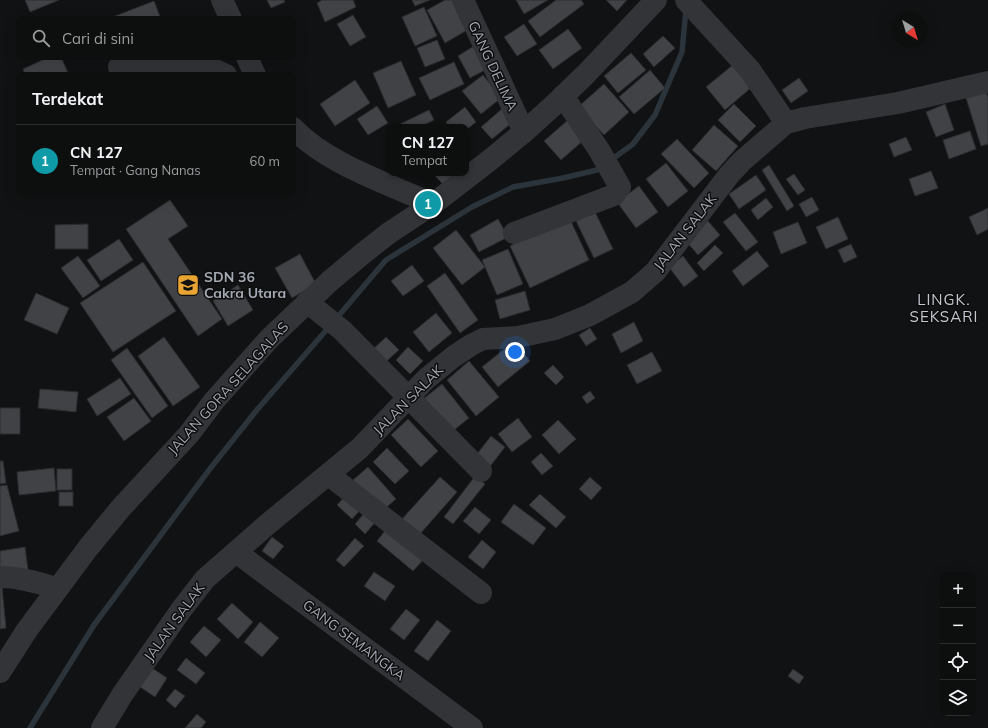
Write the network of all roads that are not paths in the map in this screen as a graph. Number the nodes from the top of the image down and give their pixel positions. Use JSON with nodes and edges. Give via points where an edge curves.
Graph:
{"nodes":[{"id":1,"x":222,"y":0,"type":"edge"},
{"id":2,"x":463,"y":0,"type":"edge"},
{"id":3,"x":656,"y":0,"type":"edge"},
{"id":4,"x":693,"y":7,"type":"edge"},
{"id":5,"x":230,"y":16,"type":"edge"},
{"id":6,"x":248,"y":60,"type":"edge"},
{"id":7,"x":119,"y":68,"type":"dead end"},
{"id":8,"x":220,"y":72,"type":"edge"},
{"id":9,"x":254,"y":72,"type":"edge"},
{"id":10,"x":988,"y":82,"type":"edge"},
{"id":11,"x":563,"y":96,"type":"junction"},
{"id":12,"x":786,"y":122,"type":"junction"},
{"id":13,"x":296,"y":130,"type":"edge"},
{"id":14,"x":524,"y":132,"type":"junction"},
{"id":15,"x":433,"y":204,"type":"junction"},
{"id":16,"x":514,"y":233,"type":"dead end"},
{"id":17,"x":307,"y":302,"type":"junction"},
{"id":18,"x":408,"y":397,"type":"junction"},
{"id":19,"x":481,"y":471,"type":"dead end"},
{"id":20,"x":329,"y":475,"type":"junction"},
{"id":21,"x":236,"y":552,"type":"junction"},
{"id":22,"x":0,"y":577,"type":"edge"},
{"id":23,"x":57,"y":588,"type":"junction"},
{"id":24,"x":481,"y":593,"type":"dead end"},
{"id":25,"x":0,"y":672,"type":"edge"},
{"id":26,"x":107,"y":726,"type":"edge"},
{"id":27,"x":472,"y":728,"type":"edge"}],
"edges":[{"from":1,"to":5,"type":"street"},
{"from":2,"to":14,"type":"street","name":"GANG DELIMA"},
{"from":3,"to":11,"type":"street","name":"JALAN GORA SELAGALAS"},
{"from":4,"to":12,"type":"street","via":[[750,70]]},
{"from":6,"to":9,"type":"street"},
{"from":7,"to":8,"type":"street","via":[[172,61]]},
{"from":10,"to":12,"type":"street","name":"JALAN SALAK","via":[[898,103]]},
{"from":11,"to":14,"type":"street","name":"JALAN GORA SELAGALAS"},
{"from":11,"to":16,"type":"street","via":[[620,187],[614,195]]},
{"from":12,"to":18,"type":"street","name":"JALAN SALAK","via":[[729,175],[655,272],[632,292],[590,315],[555,329],[518,337],[484,339],[470,345],[426,379]]},
{"from":13,"to":15,"type":"street","via":[[339,162]]},
{"from":14,"to":15,"type":"street","name":"JALAN GORA SELAGALAS"},
{"from":15,"to":17,"type":"street","name":"JALAN GORA SELAGALAS","via":[[383,238]]},
{"from":17,"to":18,"type":"street","via":[[342,330]]},
{"from":17,"to":23,"type":"street","name":"JALAN GORA SELAGALAS","via":[[241,370],[189,434],[120,509]]},
{"from":18,"to":19,"type":"street"},
{"from":18,"to":20,"type":"street","name":"JALAN SALAK","via":[[366,443]]},
{"from":20,"to":21,"type":"street","name":"JALAN SALAK"},
{"from":20,"to":24,"type":"street"},
{"from":21,"to":26,"type":"street","name":"JALAN SALAK","via":[[205,579],[181,610],[122,695]]},
{"from":21,"to":27,"type":"street","name":"GANG SEMANGKA"},
{"from":22,"to":23,"type":"street","via":[[30,580]]},
{"from":23,"to":25,"type":"street","name":"JALAN GORA SELAGALAS"}]}
